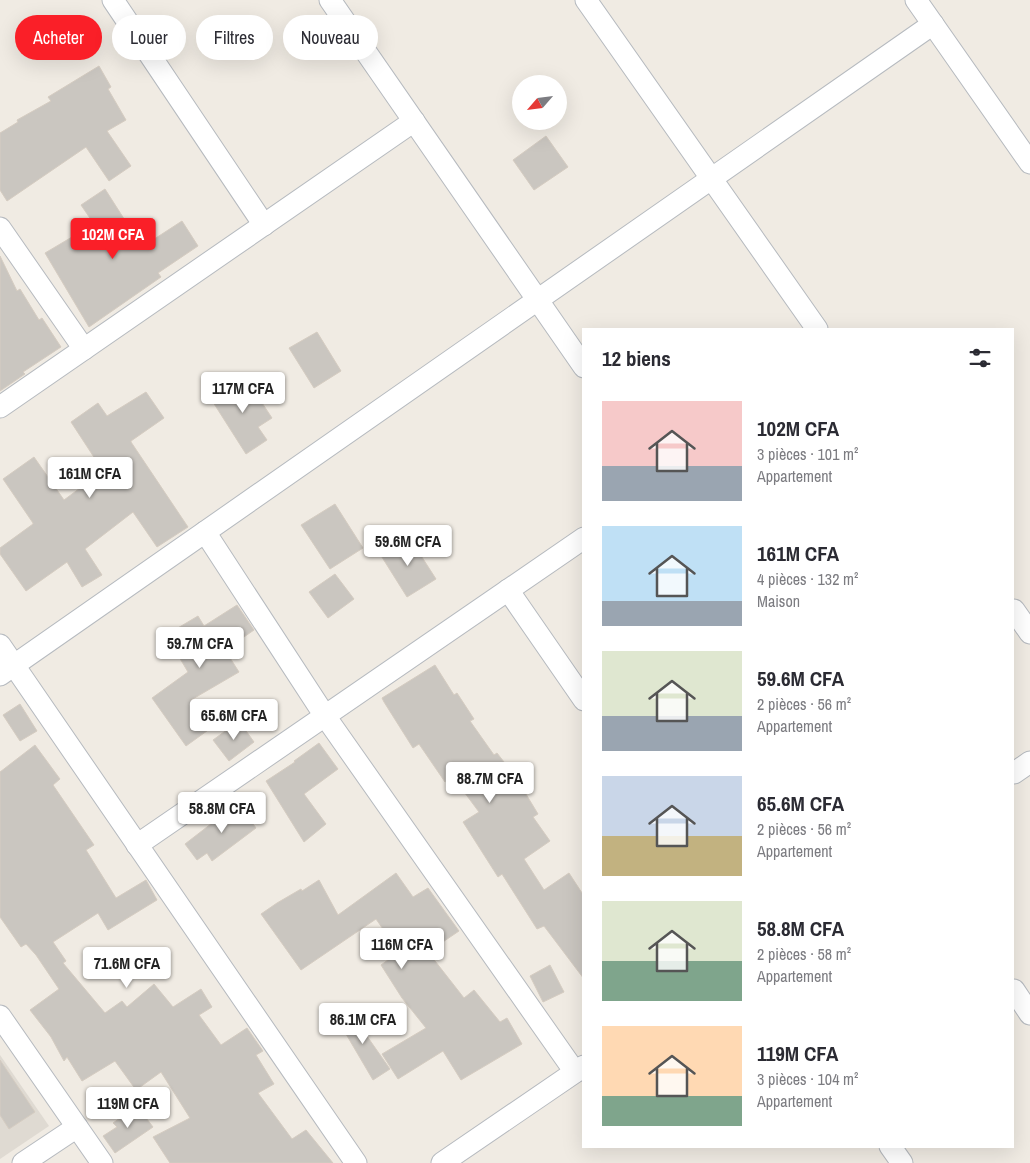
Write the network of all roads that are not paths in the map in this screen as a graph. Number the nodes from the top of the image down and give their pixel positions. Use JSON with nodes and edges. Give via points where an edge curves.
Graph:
{"nodes":[{"id":1,"x":113,"y":0,"type":"edge"},
{"id":2,"x":330,"y":0,"type":"edge"},
{"id":3,"x":586,"y":0,"type":"edge"},
{"id":4,"x":916,"y":0,"type":"edge"},
{"id":5,"x":933,"y":24,"type":"junction"},
{"id":6,"x":414,"y":121,"type":"junction"},
{"id":7,"x":1030,"y":163,"type":"edge"},
{"id":8,"x":712,"y":179,"type":"junction"},
{"id":9,"x":264,"y":225,"type":"junction"},
{"id":10,"x":0,"y":228,"type":"edge"},
{"id":11,"x":537,"y":300,"type":"junction"},
{"id":12,"x":816,"y":328,"type":"edge"},
{"id":13,"x":84,"y":349,"type":"junction"},
{"id":14,"x":582,"y":364,"type":"edge"},
{"id":15,"x":0,"y":407,"type":"edge"},
{"id":16,"x":205,"y":532,"type":"junction"},
{"id":17,"x":582,"y":539,"type":"edge"},
{"id":18,"x":508,"y":590,"type":"junction"},
{"id":19,"x":1014,"y":610,"type":"edge"},
{"id":20,"x":1030,"y":633,"type":"edge"},
{"id":21,"x":0,"y":645,"type":"edge"},
{"id":22,"x":7,"y":671,"type":"edge"},
{"id":23,"x":582,"y":697,"type":"edge"},
{"id":24,"x":325,"y":716,"type":"junction"},
{"id":25,"x":1030,"y":762,"type":"edge"},
{"id":26,"x":1014,"y":773,"type":"edge"},
{"id":27,"x":137,"y":844,"type":"junction"},
{"id":28,"x":1014,"y":990,"type":"edge"},
{"id":29,"x":1030,"y":1014,"type":"edge"},
{"id":30,"x":0,"y":1016,"type":"edge"},
{"id":31,"x":579,"y":1069,"type":"edge"},
{"id":32,"x":76,"y":1127,"type":"junction"},
{"id":33,"x":891,"y":1148,"type":"edge"},
{"id":34,"x":23,"y":1163,"type":"edge"},
{"id":35,"x":102,"y":1163,"type":"edge"},
{"id":36,"x":356,"y":1163,"type":"edge"},
{"id":37,"x":442,"y":1163,"type":"edge"},
{"id":38,"x":902,"y":1163,"type":"edge"}],
"edges":[{"from":1,"to":9,"type":"street"},
{"from":2,"to":6,"type":"street"},
{"from":3,"to":8,"type":"street"},
{"from":4,"to":5,"type":"street"},
{"from":5,"to":7,"type":"street"},
{"from":5,"to":8,"type":"street"},
{"from":6,"to":9,"type":"street"},
{"from":6,"to":11,"type":"street"},
{"from":8,"to":11,"type":"street"},
{"from":8,"to":12,"type":"street"},
{"from":9,"to":13,"type":"street"},
{"from":10,"to":13,"type":"street"},
{"from":11,"to":14,"type":"street"},
{"from":11,"to":16,"type":"street"},
{"from":13,"to":15,"type":"street"},
{"from":16,"to":22,"type":"street"},
{"from":16,"to":24,"type":"street"},
{"from":17,"to":18,"type":"street"},
{"from":18,"to":23,"type":"street"},
{"from":18,"to":24,"type":"street"},
{"from":19,"to":20,"type":"street"},
{"from":21,"to":22,"type":"street"},
{"from":22,"to":27,"type":"street"},
{"from":24,"to":27,"type":"street"},
{"from":24,"to":31,"type":"street"},
{"from":25,"to":26,"type":"street"},
{"from":27,"to":36,"type":"street"},
{"from":28,"to":29,"type":"street"},
{"from":30,"to":32,"type":"street"},
{"from":31,"to":37,"type":"street"},
{"from":32,"to":34,"type":"street"},
{"from":32,"to":35,"type":"street"},
{"from":33,"to":38,"type":"street"}]}
